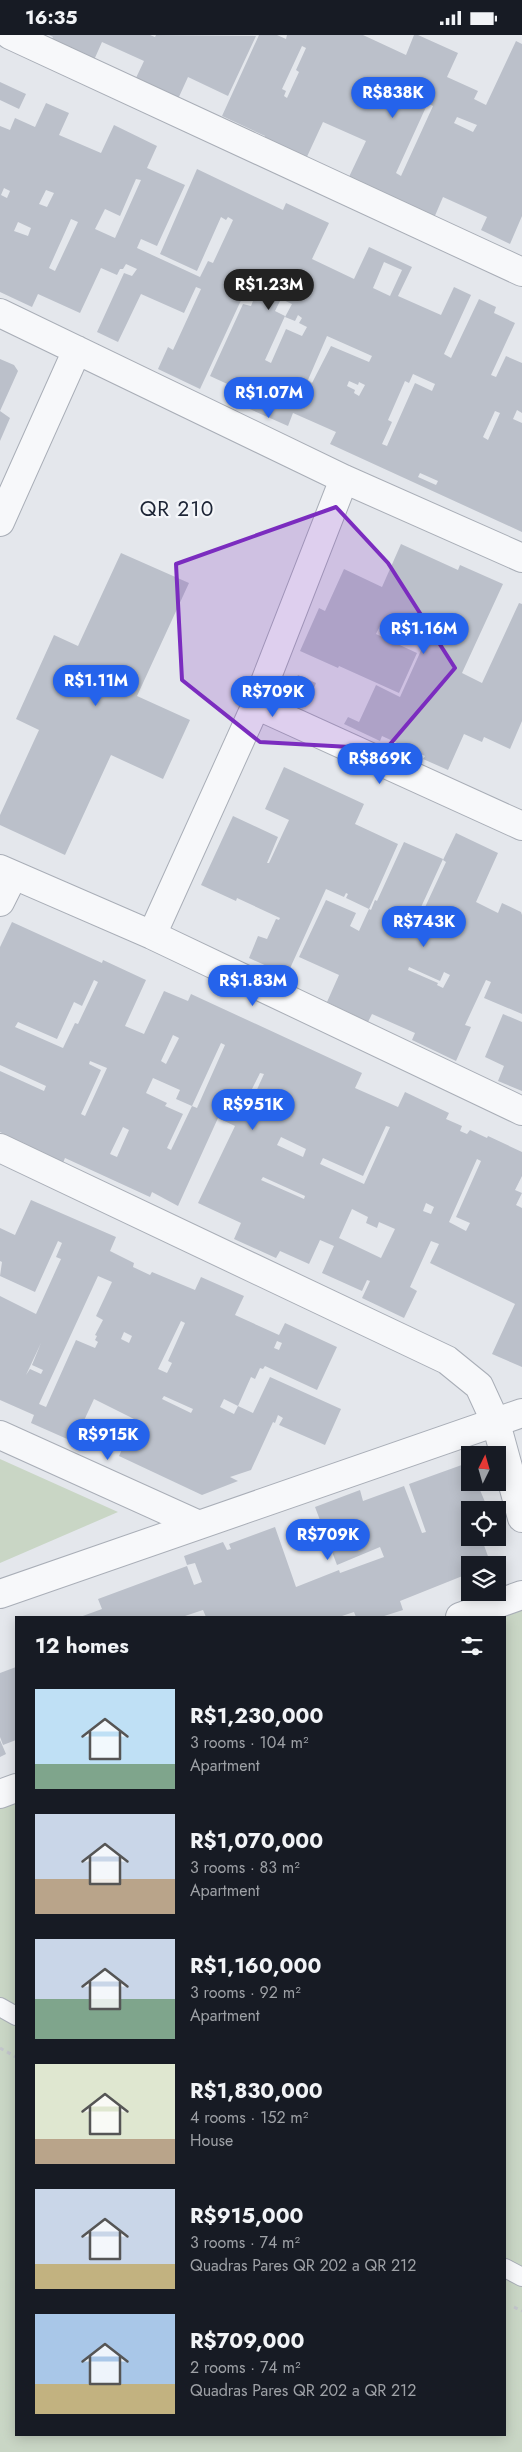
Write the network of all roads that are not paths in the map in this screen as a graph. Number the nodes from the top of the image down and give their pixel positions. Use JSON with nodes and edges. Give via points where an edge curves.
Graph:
{"nodes":[{"id":1,"x":10,"y":35,"type":"edge"},
{"id":2,"x":522,"y":272,"type":"edge"},
{"id":3,"x":0,"y":313,"type":"edge"},
{"id":4,"x":77,"y":350,"type":"junction"},
{"id":5,"x":344,"y":479,"type":"junction"},
{"id":6,"x":0,"y":522,"type":"edge"},
{"id":7,"x":522,"y":558,"type":"edge"},
{"id":8,"x":256,"y":705,"type":"junction"},
{"id":9,"x":522,"y":826,"type":"edge"},
{"id":10,"x":7,"y":872,"type":"edge"},
{"id":11,"x":0,"y":902,"type":"edge"},
{"id":12,"x":152,"y":935,"type":"junction"},
{"id":13,"x":522,"y":1111,"type":"edge"},
{"id":14,"x":0,"y":1148,"type":"edge"},
{"id":15,"x":522,"y":1413,"type":"edge"},
{"id":16,"x":496,"y":1423,"type":"junction"},
{"id":17,"x":0,"y":1435,"type":"edge"},
{"id":18,"x":522,"y":1518,"type":"edge"},
{"id":19,"x":199,"y":1525,"type":"junction"},
{"id":20,"x":0,"y":1594,"type":"edge"},
{"id":21,"x":522,"y":1595,"type":"edge"},
{"id":22,"x":463,"y":1616,"type":"edge"},
{"id":23,"x":15,"y":1788,"type":"edge"},
{"id":24,"x":0,"y":1794,"type":"edge"},
{"id":25,"x":0,"y":2007,"type":"edge"},
{"id":26,"x":15,"y":2015,"type":"edge"},
{"id":27,"x":506,"y":2269,"type":"edge"},
{"id":28,"x":522,"y":2277,"type":"edge"}],
"edges":[{"from":1,"to":2,"type":"street"},
{"from":3,"to":4,"type":"street"},
{"from":4,"to":5,"type":"street"},
{"from":4,"to":6,"type":"street"},
{"from":5,"to":7,"type":"street"},
{"from":5,"to":8,"type":"street"},
{"from":8,"to":9,"type":"street"},
{"from":8,"to":12,"type":"street"},
{"from":10,"to":11,"type":"street"},
{"from":10,"to":12,"type":"street"},
{"from":12,"to":13,"type":"street"},
{"from":14,"to":16,"type":"street","via":[[447,1360],[479,1386]]},
{"from":15,"to":16,"type":"street"},
{"from":16,"to":18,"type":"street"},
{"from":16,"to":19,"type":"street"},
{"from":17,"to":19,"type":"street"},
{"from":19,"to":20,"type":"street"},
{"from":21,"to":22,"type":"street"},
{"from":23,"to":24,"type":"street"},
{"from":25,"to":26,"type":"lane"},
{"from":27,"to":28,"type":"lane"}]}
